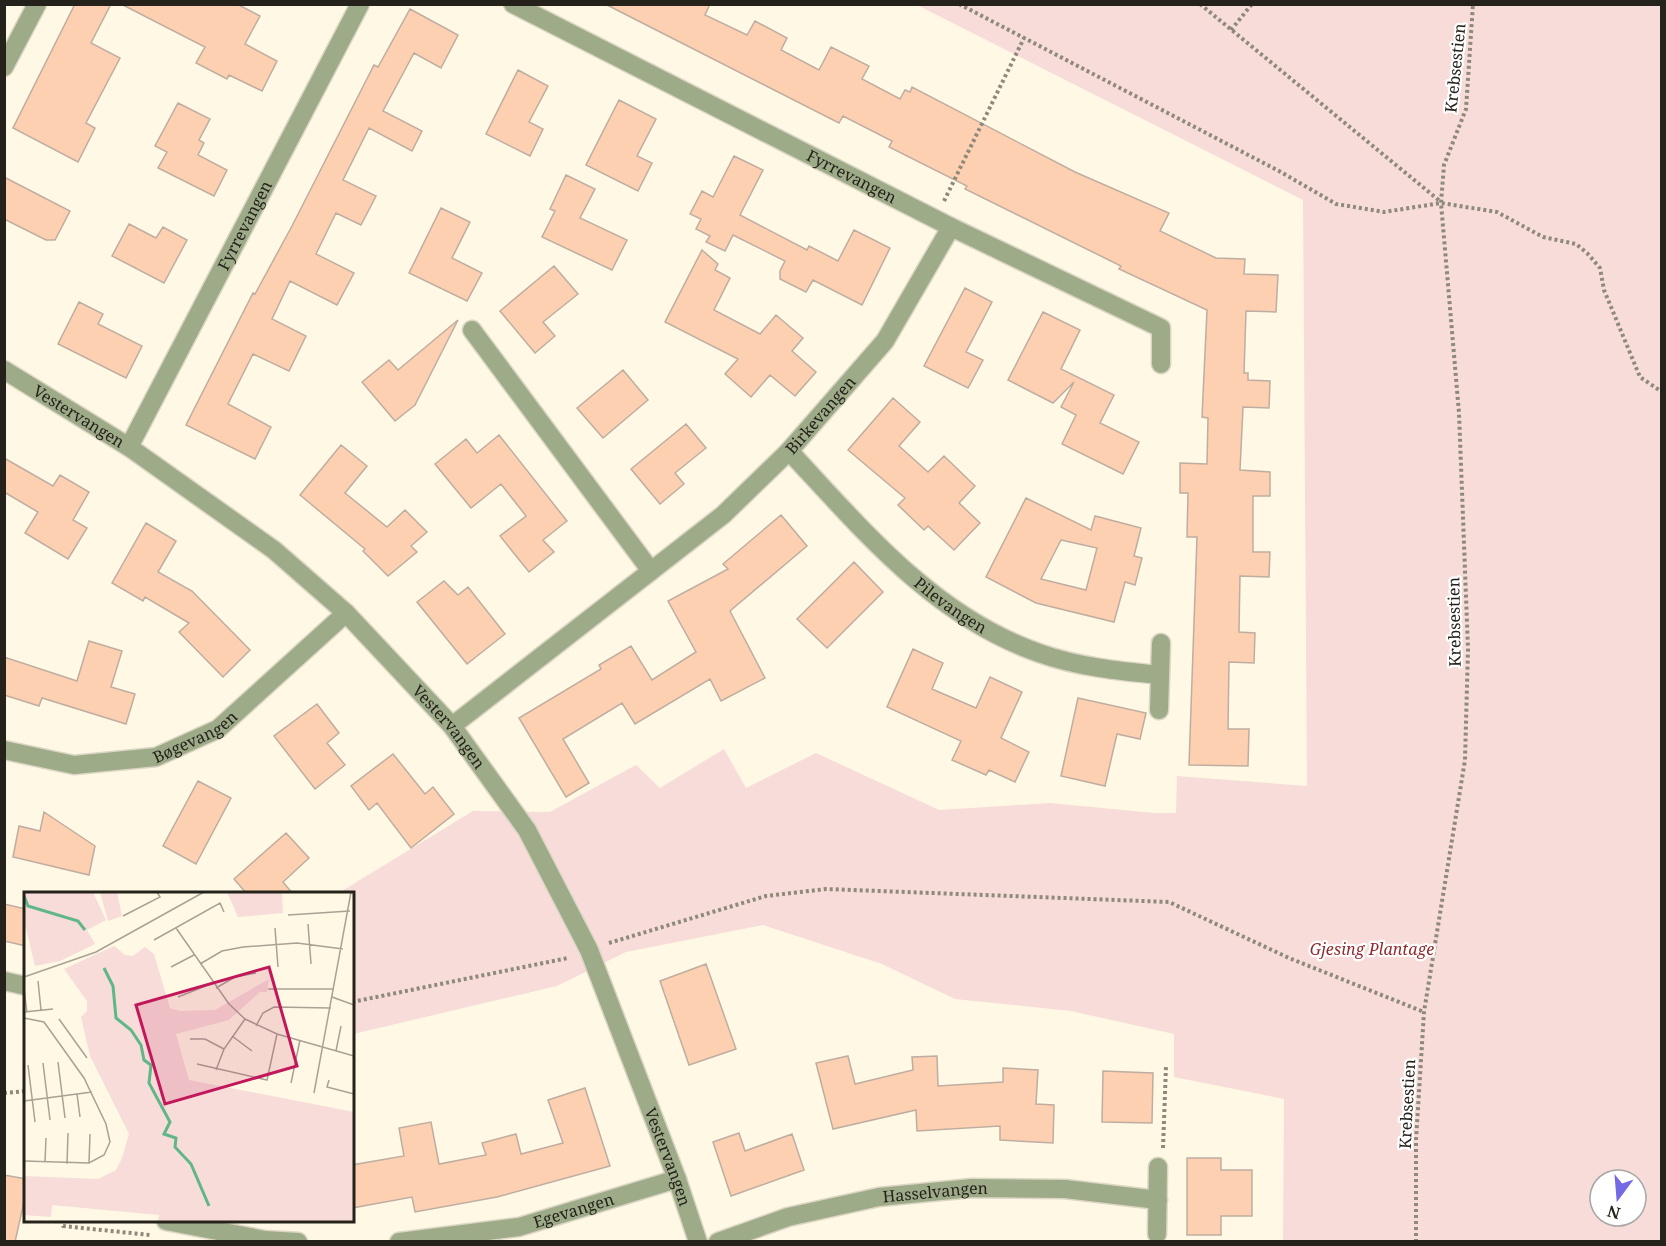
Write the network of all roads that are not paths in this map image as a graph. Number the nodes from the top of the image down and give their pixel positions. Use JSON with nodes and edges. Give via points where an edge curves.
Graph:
{"nodes":[{"id":1,"x":37,"y":4,"type":"edge"},
{"id":2,"x":360,"y":4,"type":"edge"},
{"id":3,"x":513,"y":4,"type":"edge"},
{"id":4,"x":4,"y":67,"type":"edge"},
{"id":5,"x":951,"y":227,"type":"junction"},
{"id":6,"x":472,"y":330,"type":"dead end"},
{"id":7,"x":1161,"y":364,"type":"dead end"},
{"id":8,"x":4,"y":370,"type":"edge"},
{"id":9,"x":129,"y":447,"type":"junction"},
{"id":10,"x":789,"y":451,"type":"junction"},
{"id":11,"x":651,"y":571,"type":"junction"},
{"id":12,"x":346,"y":613,"type":"junction"},
{"id":13,"x":1161,"y":643,"type":"dead end"},
{"id":14,"x":1160,"y":675,"type":"junction"},
{"id":15,"x":1159,"y":710,"type":"dead end"},
{"id":16,"x":452,"y":726,"type":"junction"},
{"id":17,"x":4,"y":750,"type":"edge"},
{"id":18,"x":4,"y":981,"type":"edge"},
{"id":19,"x":24,"y":986,"type":"edge"},
{"id":20,"x":1158,"y":1167,"type":"road end"},
{"id":21,"x":677,"y":1179,"type":"junction"},
{"id":22,"x":1158,"y":1200,"type":"junction"},
{"id":23,"x":171,"y":1222,"type":"edge"},
{"id":24,"x":1157,"y":1234,"type":"dead end"},
{"id":25,"x":298,"y":1242,"type":"edge"},
{"id":26,"x":399,"y":1242,"type":"edge"},
{"id":27,"x":698,"y":1242,"type":"edge"},
{"id":28,"x":718,"y":1242,"type":"edge"}],
"edges":[{"from":1,"to":4,"type":"street"},
{"from":2,"to":9,"type":"street","name":"Fyrrevangen"},
{"from":3,"to":5,"type":"street","name":"Fyrrevangen"},
{"from":5,"to":7,"type":"street","name":"Fyrrevangen","via":[[1161,328]]},
{"from":5,"to":10,"type":"street","name":"Birkevangen","via":[[885,341]]},
{"from":6,"to":11,"type":"street"},
{"from":8,"to":9,"type":"street","name":"Vestervangen"},
{"from":9,"to":12,"type":"street","name":"Vestervangen","via":[[274,550]]},
{"from":10,"to":11,"type":"street","name":"Birkevangen","via":[[723,515]]},
{"from":10,"to":14,"type":"street","name":"Pilevangen","via":[[884,553],[930,595],[982,628],[1039,654],[1098,669]]},
{"from":11,"to":16,"type":"street","name":"Birkevangen"},
{"from":12,"to":16,"type":"street","name":"Vestervangen"},
{"from":12,"to":17,"type":"street","name":"Bøgevangen","via":[[218,729],[156,757],[74,765]]},
{"from":13,"to":14,"type":"street"},
{"from":14,"to":15,"type":"street"},
{"from":16,"to":21,"type":"street","name":"Vestervangen","via":[[527,830],[589,950]]},
{"from":18,"to":19,"type":"street"},
{"from":20,"to":22,"type":"street"},
{"from":21,"to":26,"type":"street","name":"Egevangen","via":[[519,1227]]},
{"from":21,"to":27,"type":"street","name":"Vestervangen"},
{"from":22,"to":24,"type":"street"},
{"from":22,"to":28,"type":"street","name":"Hasselvangen","via":[[1065,1189],[972,1188],[879,1197],[788,1218]]},
{"from":23,"to":25,"type":"street","via":[[265,1240]]}]}
